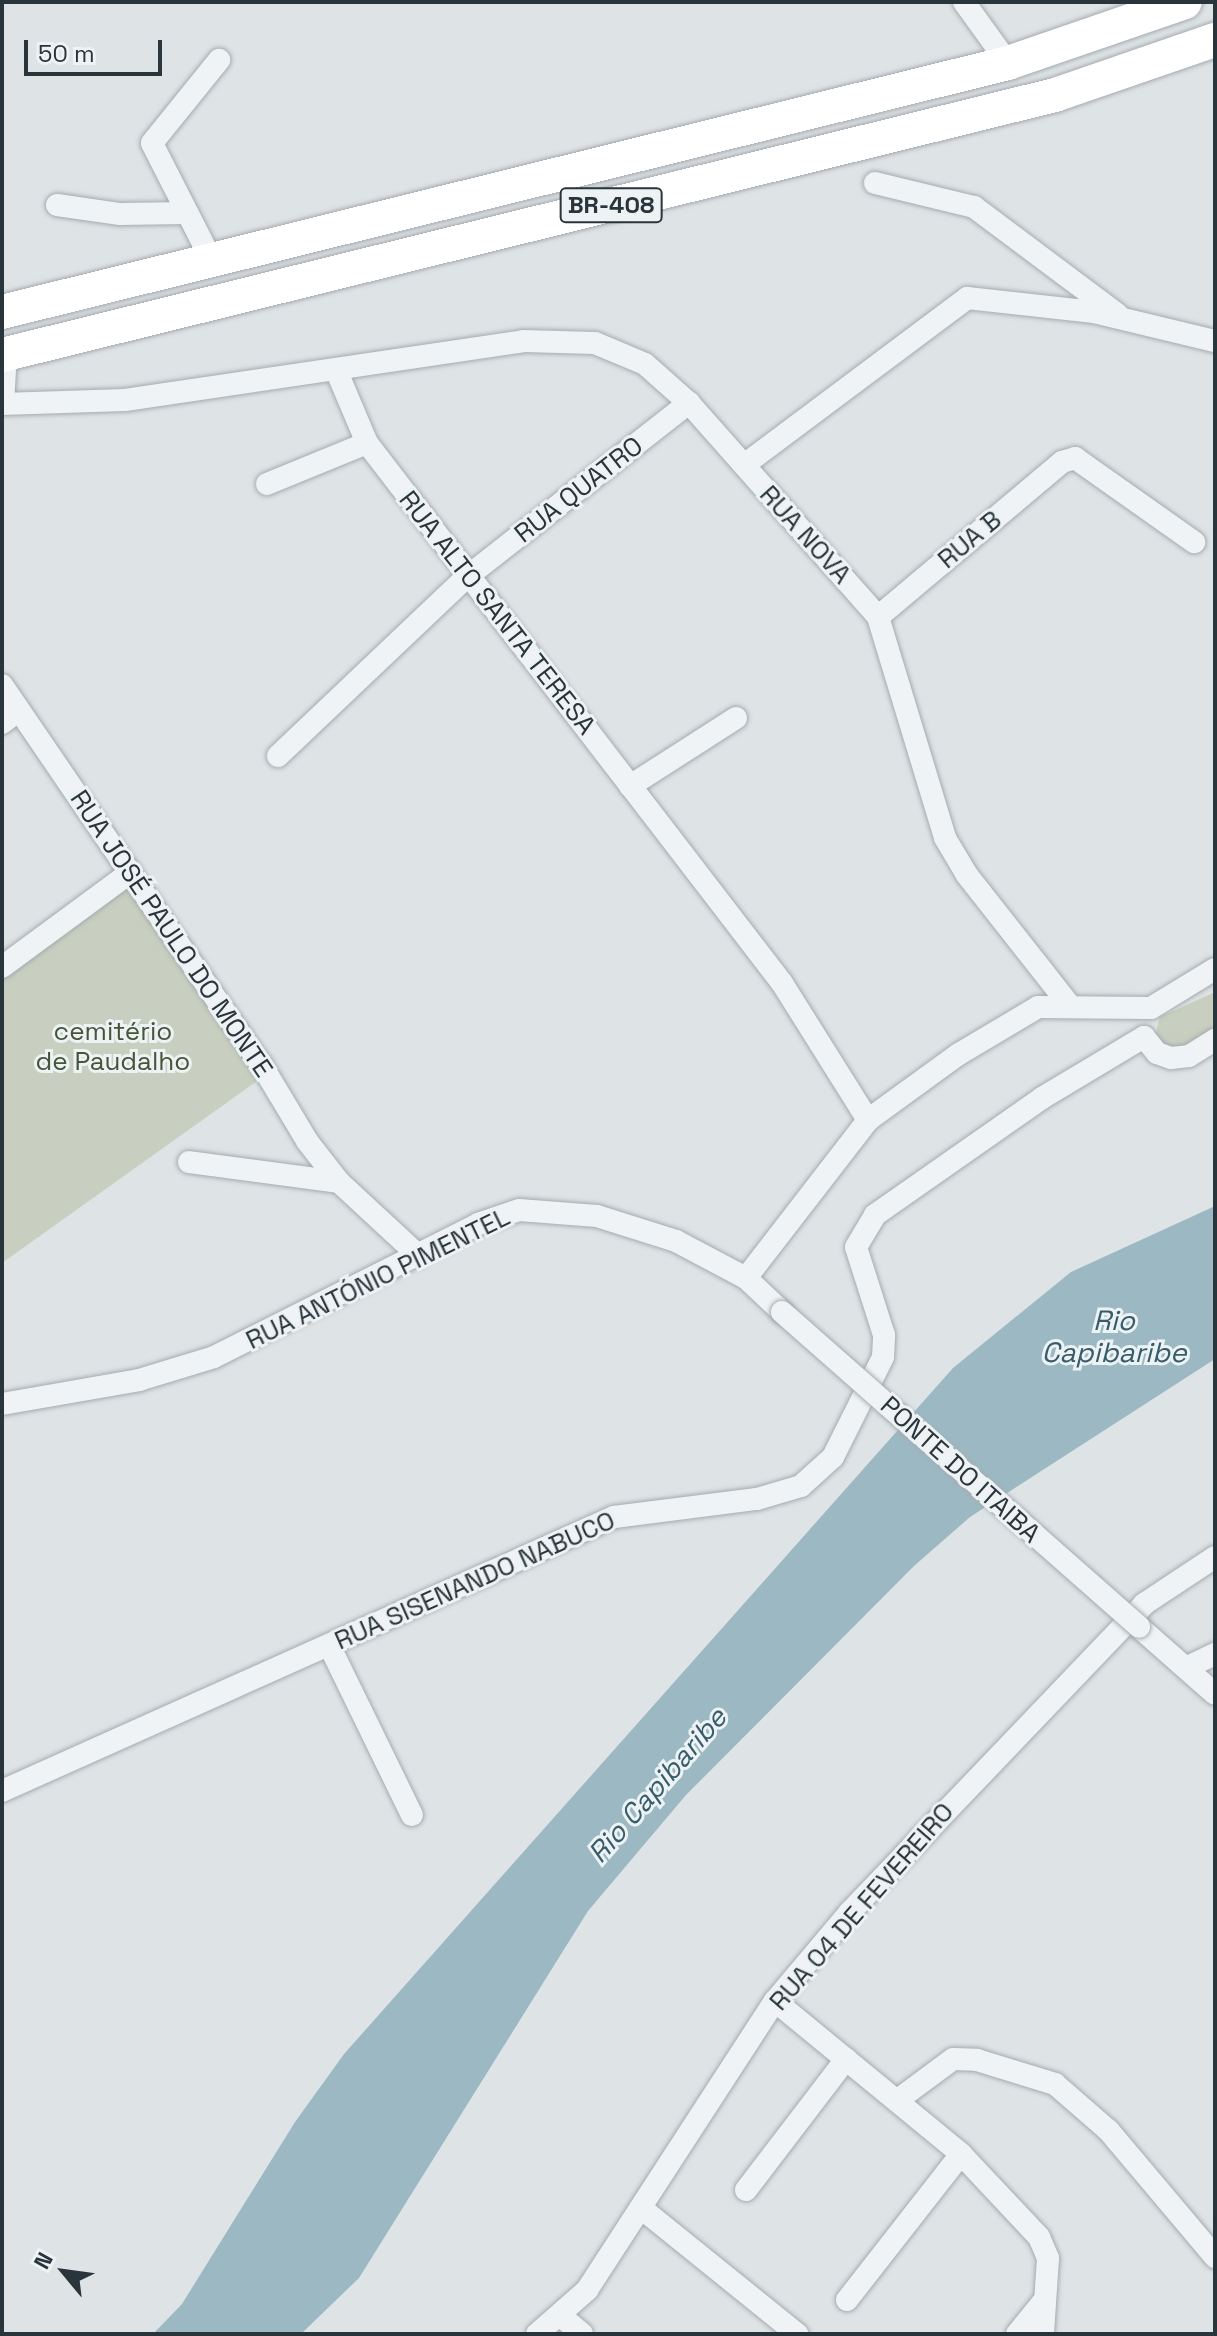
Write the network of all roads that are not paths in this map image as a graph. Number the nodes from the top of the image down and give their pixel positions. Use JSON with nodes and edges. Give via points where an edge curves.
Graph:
{"nodes":[{"id":1,"x":964,"y":2,"type":"edge"},
{"id":2,"x":1185,"y":2,"type":"edge"},
{"id":3,"x":1215,"y":40,"type":"edge"},
{"id":4,"x":219,"y":60,"type":"dead end"},
{"id":5,"x":1008,"y":63,"type":"junction"},
{"id":6,"x":875,"y":183,"type":"dead end"},
{"id":7,"x":57,"y":205,"type":"dead end"},
{"id":8,"x":187,"y":213,"type":"junction"},
{"id":9,"x":212,"y":261,"type":"junction"},
{"id":10,"x":2,"y":312,"type":"edge"},
{"id":11,"x":1121,"y":317,"type":"junction"},
{"id":12,"x":1215,"y":341,"type":"edge"},
{"id":13,"x":4,"y":355,"type":"edge"},
{"id":14,"x":337,"y":372,"type":"junction"},
{"id":15,"x":2,"y":403,"type":"edge"},
{"id":16,"x":689,"y":403,"type":"junction"},
{"id":17,"x":367,"y":443,"type":"junction"},
{"id":18,"x":744,"y":465,"type":"junction"},
{"id":19,"x":267,"y":484,"type":"dead end"},
{"id":20,"x":1194,"y":542,"type":"dead end"},
{"id":21,"x":468,"y":576,"type":"junction"},
{"id":22,"x":878,"y":617,"type":"junction"},
{"id":23,"x":2,"y":685,"type":"edge"},
{"id":24,"x":11,"y":716,"type":"edge"},
{"id":25,"x":736,"y":718,"type":"dead end"},
{"id":26,"x":278,"y":756,"type":"dead end"},
{"id":27,"x":630,"y":786,"type":"junction"},
{"id":28,"x":131,"y":872,"type":"junction"},
{"id":29,"x":2,"y":967,"type":"edge"},
{"id":30,"x":1215,"y":969,"type":"edge"},
{"id":31,"x":1070,"y":1006,"type":"junction"},
{"id":32,"x":1151,"y":1008,"type":"junction"},
{"id":33,"x":1144,"y":1037,"type":"junction"},
{"id":34,"x":1215,"y":1040,"type":"edge"},
{"id":35,"x":868,"y":1120,"type":"junction"},
{"id":36,"x":189,"y":1162,"type":"dead end"},
{"id":37,"x":339,"y":1182,"type":"junction"},
{"id":38,"x":419,"y":1256,"type":"junction"},
{"id":39,"x":746,"y":1278,"type":"junction"},
{"id":40,"x":782,"y":1312,"type":"joint"},
{"id":41,"x":3,"y":1398,"type":"edge"},
{"id":42,"x":1215,"y":1557,"type":"edge"},
{"id":43,"x":329,"y":1645,"type":"junction"},
{"id":44,"x":1215,"y":1654,"type":"edge"},
{"id":45,"x":1188,"y":1667,"type":"junction"},
{"id":46,"x":1215,"y":1694,"type":"edge"},
{"id":47,"x":2,"y":1791,"type":"edge"},
{"id":48,"x":412,"y":1815,"type":"dead end"},
{"id":49,"x":775,"y":2001,"type":"junction"},
{"id":50,"x":846,"y":2059,"type":"junction"},
{"id":51,"x":899,"y":2099,"type":"junction"},
{"id":52,"x":961,"y":2154,"type":"junction"},
{"id":53,"x":746,"y":2190,"type":"dead end"},
{"id":54,"x":641,"y":2208,"type":"junction"},
{"id":55,"x":1215,"y":2257,"type":"edge"},
{"id":56,"x":847,"y":2300,"type":"dead end"},
{"id":57,"x":1042,"y":2303,"type":"junction"},
{"id":58,"x":562,"y":2317,"type":"junction"},
{"id":59,"x":537,"y":2334,"type":"edge"},
{"id":60,"x":582,"y":2334,"type":"edge"},
{"id":61,"x":797,"y":2334,"type":"edge"},
{"id":62,"x":1017,"y":2334,"type":"edge"},
{"id":63,"x":1043,"y":2334,"type":"edge"}],
"edges":[{"from":1,"to":5,"type":"street"},
{"from":2,"to":5,"type":"highway","number":"BR-408"},
{"from":3,"to":13,"type":"highway","number":"BR-408","via":[[1055,95]]},
{"from":4,"to":8,"type":"street","via":[[152,143]]},
{"from":5,"to":9,"type":"highway","number":"BR-408"},
{"from":6,"to":11,"type":"street","via":[[974,207]]},
{"from":7,"to":8,"type":"street","via":[[120,214]]},
{"from":8,"to":9,"type":"street"},
{"from":9,"to":10,"type":"highway","number":"BR-408"},
{"from":11,"to":12,"type":"street","via":[[1178,336]]},
{"from":11,"to":18,"type":"street","via":[[1000,299],[959,300]]},
{"from":13,"to":15,"type":"street"},
{"from":14,"to":15,"type":"street","via":[[125,400]]},
{"from":14,"to":16,"type":"street","name":"RUA NOVA","via":[[469,347],[562,340],[595,343],[645,364]]},
{"from":14,"to":17,"type":"street","name":"RUA ALTO SANTA TERESA"},
{"from":16,"to":18,"type":"street","name":"RUA NOVA"},
{"from":16,"to":21,"type":"street","name":"RUA QUATRO"},
{"from":17,"to":19,"type":"street"},
{"from":17,"to":21,"type":"street","name":"RUA ALTO SANTA TERESA"},
{"from":18,"to":22,"type":"street","name":"RUA NOVA"},
{"from":20,"to":22,"type":"street","name":"RUA B","via":[[1086,461],[1062,462]]},
{"from":21,"to":26,"type":"street","name":"RUA QUATRO"},
{"from":21,"to":27,"type":"street","name":"RUA ALTO SANTA TERESA"},
{"from":22,"to":31,"type":"street","name":"RUA NOVA","via":[[945,838],[967,875]]},
{"from":23,"to":24,"type":"street","name":"RUA JOSÉ PAULO DO MONTE"},
{"from":24,"to":28,"type":"street","name":"RUA JOSÉ PAULO DO MONTE"},
{"from":25,"to":27,"type":"street"},
{"from":27,"to":35,"type":"street","name":"RUA ALTO SANTA TERESA","via":[[782,983]]},
{"from":28,"to":29,"type":"street"},
{"from":28,"to":37,"type":"street","name":"RUA JOSÉ PAULO DO MONTE"},
{"from":30,"to":32,"type":"street"},
{"from":31,"to":32,"type":"street","via":[[1102,1011]]},
{"from":31,"to":35,"type":"street","via":[[1048,1005],[1027,1013]]},
{"from":32,"to":33,"type":"street"},
{"from":33,"to":34,"type":"street","via":[[1157,1053],[1171,1058],[1189,1056]]},
{"from":33,"to":43,"type":"street","name":"RUA SISENANDO NABUCO","via":[[1042,1098],[899,1196],[865,1227],[856,1247],[879,1311],[883,1357],[851,1428],[816,1476],[781,1494],[757,1499],[614,1517]]},
{"from":35,"to":39,"type":"street"},
{"from":36,"to":37,"type":"street"},
{"from":37,"to":38,"type":"street","name":"RUA JOSÉ PAULO DO MONTE"},
{"from":38,"to":39,"type":"street","name":"RUA ANTÓNIO PIMENTEL","via":[[501,1214],[567,1210],[676,1241]]},
{"from":38,"to":41,"type":"street","name":"RUA ANTÓNIO PIMENTEL","via":[[214,1357],[139,1380]]},
{"from":39,"to":40,"type":"street","name":"RUA ANTÓNIO PIMENTEL"},
{"from":40,"to":45,"type":"street","name":"PONTE DO ITAIBA","bridge":true},
{"from":42,"to":49,"type":"street","name":"RUA 04 DE FEVEREIRO","via":[[1144,1604],[850,1912]]},
{"from":43,"to":47,"type":"street","name":"RUA SISENANDO NABUCO"},
{"from":43,"to":48,"type":"street"},
{"from":44,"to":45,"type":"street"},
{"from":45,"to":46,"type":"street","name":"PONTE DO ITAIBA"},
{"from":49,"to":50,"type":"street"},
{"from":49,"to":54,"type":"street","name":"RUA 04 DE FEVEREIRO"},
{"from":50,"to":51,"type":"street"},
{"from":50,"to":53,"type":"street"},
{"from":51,"to":52,"type":"street"},
{"from":51,"to":55,"type":"street","via":[[946,2062],[960,2058],[1065,2090],[1109,2131]]},
{"from":52,"to":56,"type":"street"},
{"from":52,"to":57,"type":"street","via":[[1039,2237],[1048,2258]]},
{"from":54,"to":58,"type":"street","name":"RUA 04 DE FEVEREIRO","via":[[587,2290]]},
{"from":54,"to":61,"type":"street"},
{"from":57,"to":62,"type":"street"},
{"from":57,"to":63,"type":"street"},
{"from":58,"to":59,"type":"street","name":"RUA 04 DE FEVEREIRO"},
{"from":58,"to":60,"type":"street"}]}
